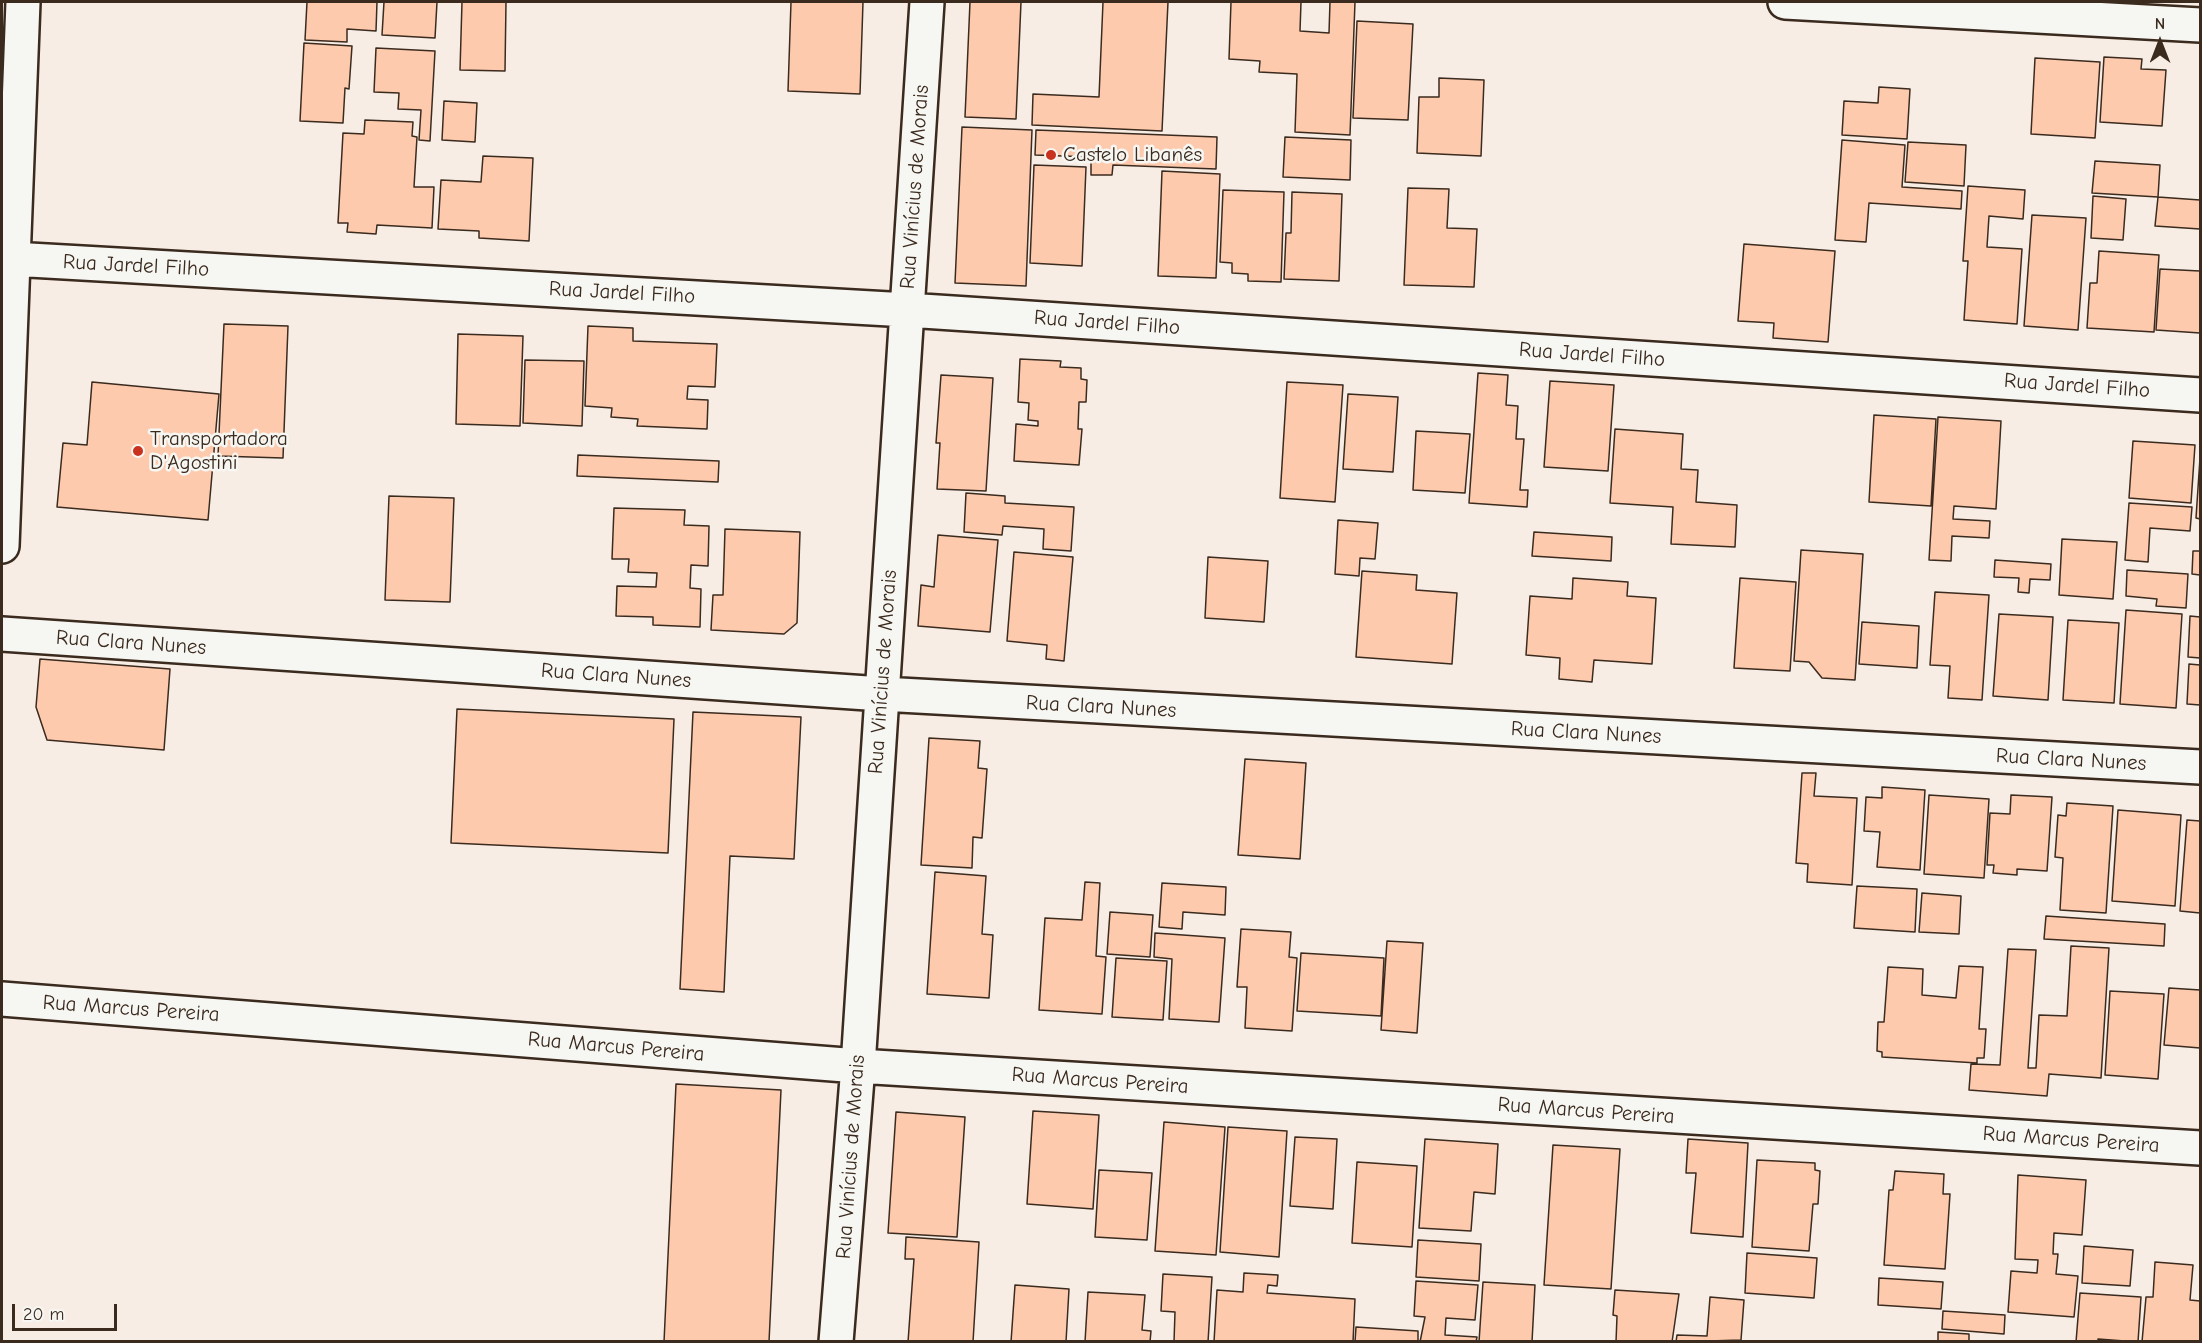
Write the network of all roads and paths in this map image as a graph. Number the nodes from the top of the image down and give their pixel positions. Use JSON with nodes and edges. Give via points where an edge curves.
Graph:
{"nodes":[{"id":1,"x":23,"y":2,"type":"edge"},
{"id":2,"x":927,"y":2,"type":"edge"},
{"id":3,"x":1785,"y":2,"type":"edge"},
{"id":4,"x":2200,"y":25,"type":"edge"},
{"id":5,"x":12,"y":259,"type":"junction"},
{"id":6,"x":907,"y":310,"type":"junction"},
{"id":7,"x":2200,"y":395,"type":"edge"},
{"id":8,"x":2,"y":546,"type":"edge"},
{"id":9,"x":2,"y":634,"type":"edge"},
{"id":10,"x":882,"y":694,"type":"junction"},
{"id":11,"x":2200,"y":767,"type":"edge"},
{"id":12,"x":2,"y":999,"type":"edge"},
{"id":13,"x":858,"y":1066,"type":"junction"},
{"id":14,"x":2200,"y":1148,"type":"edge"},
{"id":15,"x":836,"y":1341,"type":"edge"}],
"edges":[{"from":1,"to":5,"type":"street"},
{"from":2,"to":6,"type":"street","name":"Rua Vinícius de Morais"},
{"from":3,"to":4,"type":"street"},
{"from":5,"to":6,"type":"street","name":"Rua Jardel Filho"},
{"from":5,"to":8,"type":"street"},
{"from":6,"to":7,"type":"street","name":"Rua Jardel Filho"},
{"from":6,"to":10,"type":"street","name":"Rua Vinícius de Morais"},
{"from":9,"to":10,"type":"street","name":"Rua Clara Nunes"},
{"from":10,"to":11,"type":"street","name":"Rua Clara Nunes"},
{"from":10,"to":13,"type":"street","name":"Rua Vinícius de Morais"},
{"from":12,"to":13,"type":"street","name":"Rua Marcus Pereira"},
{"from":13,"to":14,"type":"street","name":"Rua Marcus Pereira"},
{"from":13,"to":15,"type":"street","name":"Rua Vinícius de Morais"}]}
